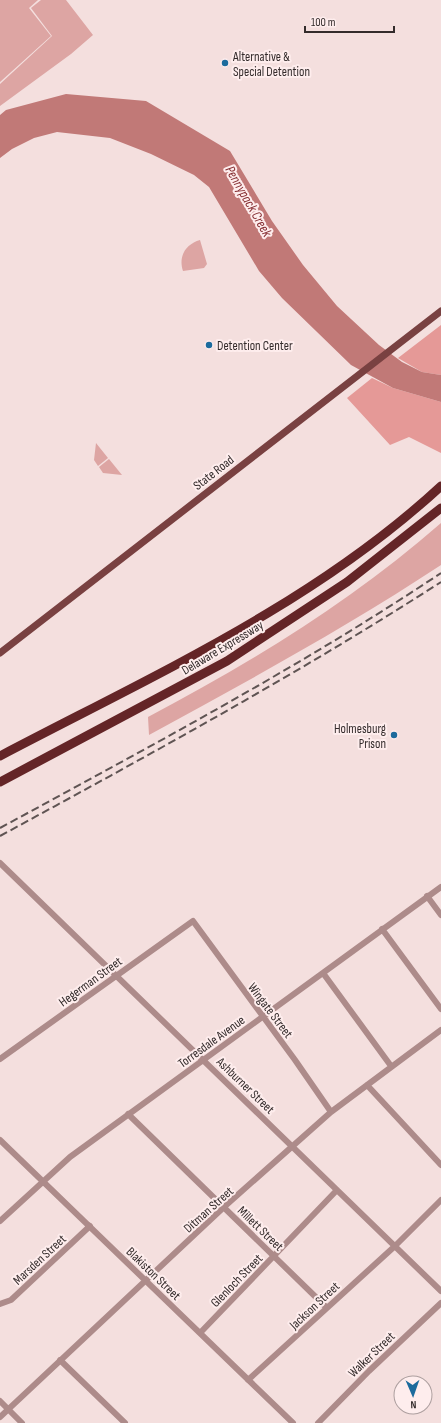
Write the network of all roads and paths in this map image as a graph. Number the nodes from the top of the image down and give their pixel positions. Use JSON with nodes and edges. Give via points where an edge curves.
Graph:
{"nodes":[{"id":1,"x":441,"y":311,"type":"edge"},
{"id":2,"x":441,"y":486,"type":"edge"},
{"id":3,"x":441,"y":508,"type":"edge"},
{"id":4,"x":0,"y":653,"type":"edge"},
{"id":5,"x":0,"y":756,"type":"edge"},
{"id":6,"x":0,"y":782,"type":"edge"},
{"id":7,"x":0,"y":863,"type":"edge"},
{"id":8,"x":441,"y":887,"type":"edge"},
{"id":9,"x":427,"y":896,"type":"junction"},
{"id":10,"x":441,"y":915,"type":"edge"},
{"id":11,"x":193,"y":922,"type":"joint"},
{"id":12,"x":382,"y":929,"type":"junction"},
{"id":13,"x":323,"y":973,"type":"junction"},
{"id":14,"x":116,"y":975,"type":"junction"},
{"id":15,"x":441,"y":1009,"type":"edge"},
{"id":16,"x":262,"y":1016,"type":"junction"},
{"id":17,"x":441,"y":1030,"type":"edge"},
{"id":18,"x":0,"y":1059,"type":"edge"},
{"id":19,"x":203,"y":1060,"type":"junction"},
{"id":20,"x":391,"y":1066,"type":"junction"},
{"id":21,"x":367,"y":1085,"type":"junction"},
{"id":22,"x":331,"y":1112,"type":"junction"},
{"id":23,"x":128,"y":1114,"type":"junction"},
{"id":24,"x":0,"y":1140,"type":"edge"},
{"id":25,"x":293,"y":1146,"type":"junction"},
{"id":26,"x":441,"y":1165,"type":"edge"},
{"id":27,"x":43,"y":1181,"type":"junction"},
{"id":28,"x":337,"y":1190,"type":"junction"},
{"id":29,"x":441,"y":1200,"type":"edge"},
{"id":30,"x":224,"y":1207,"type":"junction"},
{"id":31,"x":0,"y":1221,"type":"edge"},
{"id":32,"x":90,"y":1226,"type":"junction"},
{"id":33,"x":395,"y":1246,"type":"junction"},
{"id":34,"x":274,"y":1256,"type":"junction"},
{"id":35,"x":146,"y":1281,"type":"junction"},
{"id":36,"x":441,"y":1291,"type":"edge"},
{"id":37,"x":441,"y":1303,"type":"edge"},
{"id":38,"x":1,"y":1304,"type":"edge"},
{"id":39,"x":327,"y":1308,"type":"junction"},
{"id":40,"x":200,"y":1333,"type":"junction"},
{"id":41,"x":60,"y":1360,"type":"junction"},
{"id":42,"x":248,"y":1380,"type":"junction"},
{"id":43,"x":0,"y":1401,"type":"edge"},
{"id":44,"x":8,"y":1409,"type":"junction"},
{"id":45,"x":0,"y":1417,"type":"edge"},
{"id":46,"x":22,"y":1423,"type":"edge"},
{"id":47,"x":125,"y":1423,"type":"edge"},
{"id":48,"x":293,"y":1423,"type":"edge"},
{"id":49,"x":318,"y":1423,"type":"edge"}],
"edges":[{"from":1,"to":4,"type":"main road","name":"State Road"},
{"from":2,"to":5,"type":"highway","name":"Delaware Expressway","via":[[373,543],[285,602],[225,638]]},
{"from":3,"to":6,"type":"highway","name":"Delaware Expressway","via":[[347,582],[227,661]]},
{"from":7,"to":14,"type":"street","name":"Ashburner Street"},
{"from":8,"to":9,"type":"street","name":"Torresdale Avenue"},
{"from":9,"to":10,"type":"street"},
{"from":9,"to":12,"type":"street","name":"Torresdale Avenue"},
{"from":11,"to":14,"type":"street","name":"Hegerman Street"},
{"from":11,"to":16,"type":"street","name":"Wingate Street"},
{"from":12,"to":13,"type":"street","name":"Torresdale Avenue"},
{"from":12,"to":15,"type":"street"},
{"from":13,"to":16,"type":"street","name":"Torresdale Avenue"},
{"from":13,"to":20,"type":"street"},
{"from":14,"to":18,"type":"street","name":"Hegerman Street"},
{"from":14,"to":19,"type":"street","name":"Ashburner Street"},
{"from":16,"to":19,"type":"street","name":"Torresdale Avenue"},
{"from":16,"to":22,"type":"street","name":"Wingate Street"},
{"from":17,"to":20,"type":"street","name":"Ditman Street"},
{"from":19,"to":23,"type":"street","name":"Torresdale Avenue"},
{"from":19,"to":25,"type":"street","name":"Ashburner Street"},
{"from":20,"to":21,"type":"street","name":"Ditman Street"},
{"from":21,"to":22,"type":"street","name":"Ditman Street"},
{"from":21,"to":26,"type":"street"},
{"from":22,"to":25,"type":"street","name":"Ditman Street"},
{"from":23,"to":27,"type":"street","name":"Torresdale Avenue","via":[[70,1157]]},
{"from":23,"to":30,"type":"street","name":"Millett Street"},
{"from":24,"to":27,"type":"street","name":"Blakiston Street"},
{"from":25,"to":28,"type":"street","name":"Ashburner Street"},
{"from":25,"to":30,"type":"street","name":"Ditman Street"},
{"from":27,"to":31,"type":"street","name":"Torresdale Avenue"},
{"from":27,"to":32,"type":"street","name":"Blakiston Street"},
{"from":28,"to":33,"type":"street","name":"Ashburner Street"},
{"from":28,"to":34,"type":"street","name":"Glenloch Street"},
{"from":29,"to":33,"type":"street","name":"Jackson Street"},
{"from":30,"to":34,"type":"street","name":"Millett Street"},
{"from":30,"to":35,"type":"street","name":"Ditman Street"},
{"from":32,"to":35,"type":"street","name":"Blakiston Street"},
{"from":32,"to":38,"type":"street","name":"Marsden Street","via":[[11,1300]]},
{"from":33,"to":36,"type":"street","name":"Ashburner Street"},
{"from":33,"to":39,"type":"street","name":"Jackson Street"},
{"from":34,"to":39,"type":"street","name":"Millett Street"},
{"from":34,"to":40,"type":"street","name":"Glenloch Street"},
{"from":35,"to":40,"type":"street","name":"Blakiston Street"},
{"from":35,"to":41,"type":"street","name":"Ditman Street"},
{"from":37,"to":49,"type":"street","name":"Walker Street","via":[[369,1370]]},
{"from":39,"to":42,"type":"street","name":"Jackson Street"},
{"from":40,"to":42,"type":"street","name":"Blakiston Street"},
{"from":41,"to":44,"type":"street","name":"Ditman Street"},
{"from":41,"to":47,"type":"street"},
{"from":42,"to":48,"type":"street","name":"Blakiston Street"},
{"from":43,"to":44,"type":"street"},
{"from":44,"to":45,"type":"street","name":"Ditman Street"},
{"from":44,"to":46,"type":"street"}]}
